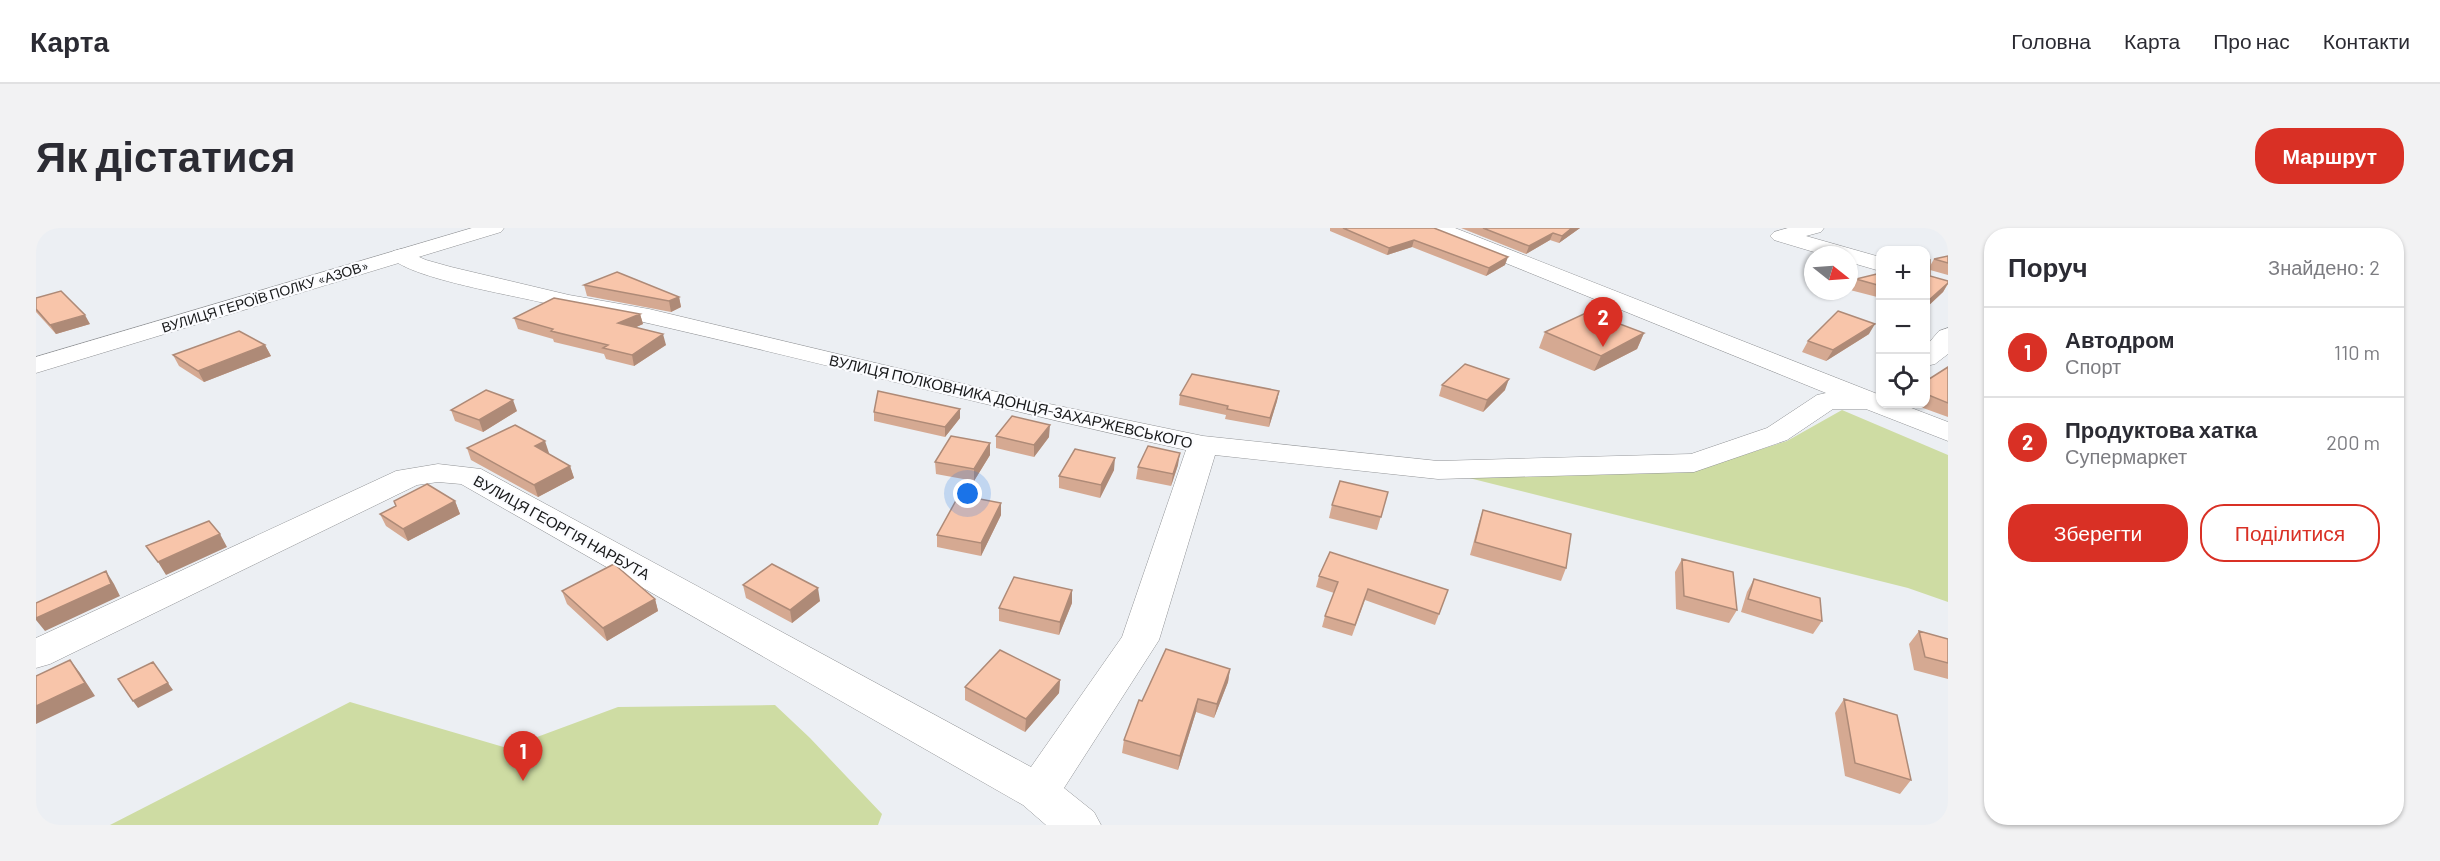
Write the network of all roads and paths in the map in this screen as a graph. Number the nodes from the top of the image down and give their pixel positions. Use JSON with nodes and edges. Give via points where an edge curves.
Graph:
{"nodes":[{"id":1,"x":494,"y":228,"type":"edge"},
{"id":2,"x":1436,"y":228,"type":"edge"},
{"id":3,"x":1814,"y":228,"type":"edge"},
{"id":4,"x":1817,"y":246,"type":"edge"},
{"id":5,"x":401,"y":256,"type":"junction"},
{"id":6,"x":1858,"y":258,"type":"edge"},
{"id":7,"x":1876,"y":263,"type":"edge"},
{"id":8,"x":1948,"y":336,"type":"edge"},
{"id":9,"x":1930,"y":355,"type":"edge"},
{"id":10,"x":36,"y":365,"type":"edge"},
{"id":11,"x":1875,"y":397,"type":"edge"},
{"id":12,"x":1948,"y":432,"type":"edge"},
{"id":13,"x":1203,"y":445,"type":"junction"},
{"id":14,"x":36,"y":654,"type":"edge"},
{"id":15,"x":1038,"y":792,"type":"junction"},
{"id":16,"x":1078,"y":825,"type":"edge"}],
"edges":[{"from":1,"to":5,"type":"street","name":"ВУЛИЦЯ ГЕРОЇВ ПОЛКУ «АЗОВ»"},
{"from":2,"to":11,"type":"street","name":"ВУЛИЦЯ ПОЛКОВНИКА ДОНЦЯ-ЗАХАРЖЕВСЬКОГО","via":[[1488,239]]},
{"from":3,"to":4,"type":"street","via":[[1781,236]]},
{"from":5,"to":10,"type":"street","name":"ВУЛИЦЯ ГЕРОЇВ ПОЛКУ «АЗОВ»"},
{"from":5,"to":13,"type":"street","name":"ВУЛИЦЯ ПОЛКОВНИКА ДОНЦЯ-ЗАХАРЖЕВСЬКОГО","via":[[457,276],[649,316],[1035,410]]},
{"from":6,"to":7,"type":"street"},
{"from":8,"to":9,"type":"street"},
{"from":11,"to":12,"type":"street","name":"ВУЛИЦЯ ПОЛКОВНИКА ДОНЦЯ-ЗАХАРЖЕВСЬКОГО"},
{"from":11,"to":13,"type":"street","name":"ВУЛИЦЯ ПОЛКОВНИКА ДОНЦЯ-ЗАХАРЖЕВСЬКОГО","via":[[1827,401],[1777,434],[1694,463],[1438,470]]},
{"from":13,"to":15,"type":"street","via":[[1140,640]]},
{"from":14,"to":15,"type":"street","name":"ВУЛИЦЯ ГЕОРГІЯ НАРБУТА","via":[[407,478],[450,472],[470,476]]},
{"from":15,"to":16,"type":"street","name":"ВУЛИЦЯ ГЕОРГІЯ НАРБУТА"}]}
